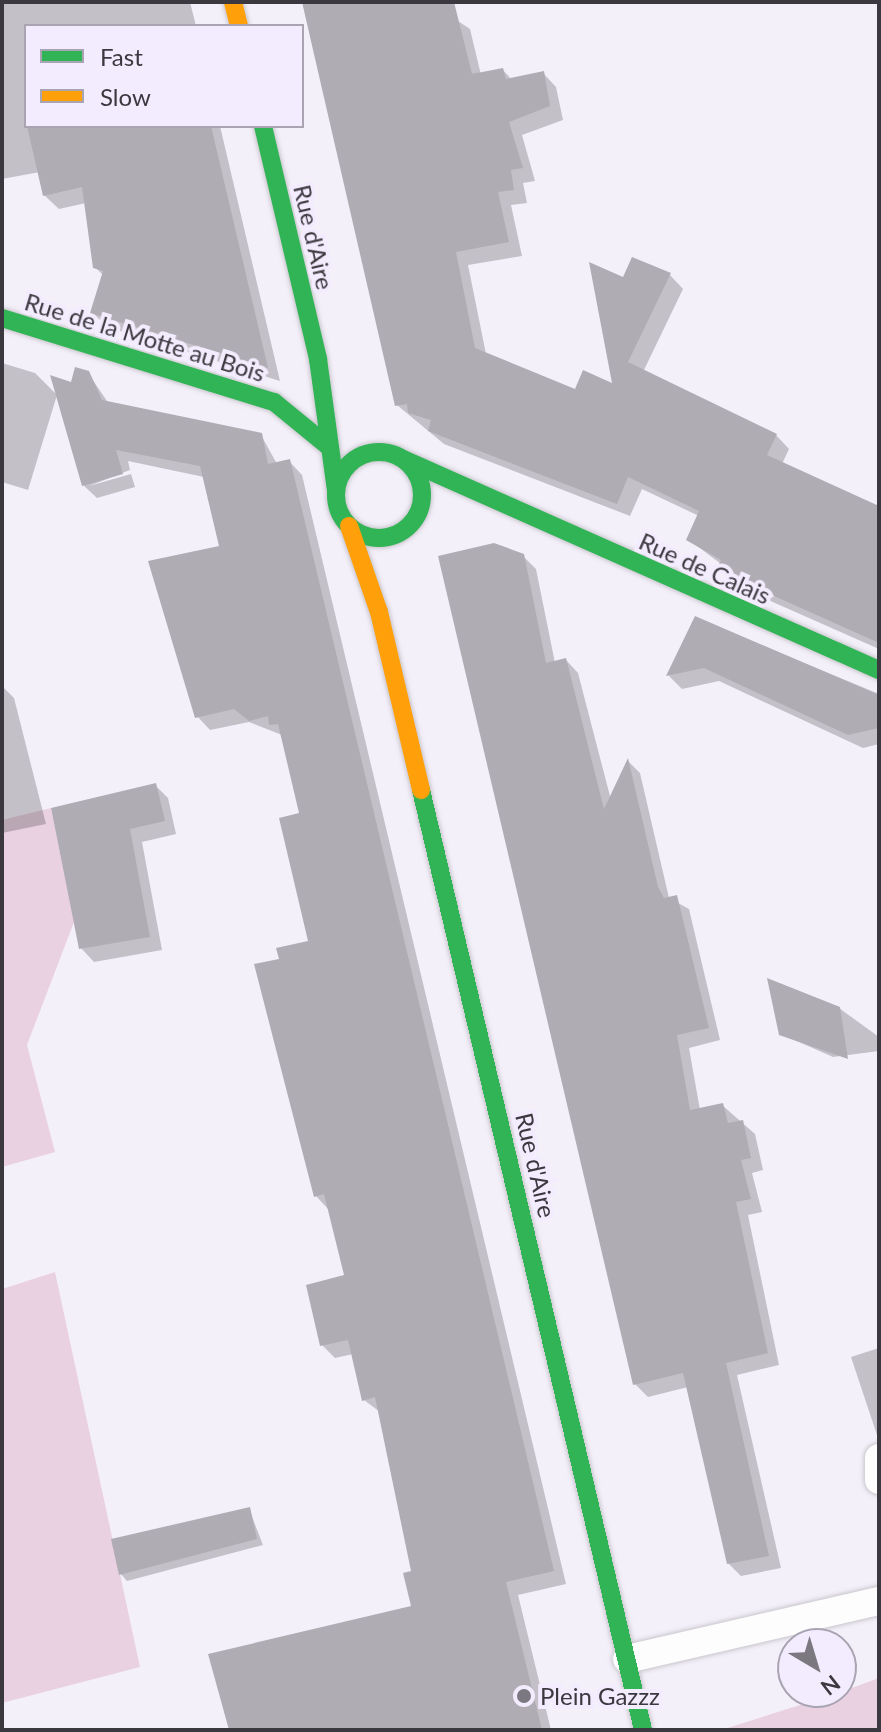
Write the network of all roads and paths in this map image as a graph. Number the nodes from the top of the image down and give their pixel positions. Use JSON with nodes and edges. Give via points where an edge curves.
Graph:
{"nodes":[{"id":1,"x":233,"y":2,"type":"edge"},
{"id":2,"x":238,"y":24,"type":"edge"},
{"id":3,"x":263,"y":128,"type":"edge"},
{"id":4,"x":2,"y":318,"type":"edge"},
{"id":5,"x":327,"y":394,"type":"junction"},
{"id":6,"x":274,"y":402,"type":"junction"},
{"id":7,"x":348,"y":413,"type":"dead end"},
{"id":8,"x":367,"y":437,"type":"dead end"},
{"id":9,"x":328,"y":446,"type":"junction"},
{"id":10,"x":381,"y":452,"type":"junction"},
{"id":11,"x":403,"y":459,"type":"junction"},
{"id":12,"x":336,"y":490,"type":"junction"},
{"id":13,"x":459,"y":505,"type":"dead end"},
{"id":14,"x":437,"y":508,"type":"dead end"},
{"id":15,"x":512,"y":509,"type":"junction"},
{"id":16,"x":418,"y":514,"type":"junction"},
{"id":17,"x":349,"y":526,"type":"junction"},
{"id":18,"x":396,"y":536,"type":"junction"},
{"id":19,"x":379,"y":612,"type":"junction"},
{"id":20,"x":879,"y":670,"type":"edge"},
{"id":21,"x":879,"y":1458,"type":"edge"},
{"id":22,"x":879,"y":1480,"type":"edge"},
{"id":23,"x":879,"y":1601,"type":"edge"},
{"id":24,"x":627,"y":1659,"type":"junction"},
{"id":25,"x":643,"y":1730,"type":"edge"}],
"edges":[{"from":1,"to":2,"type":"main road"},
{"from":3,"to":5,"type":"main road","name":"Rue d'Aire"},
{"from":4,"to":6,"type":"main road","name":"Rue de la Motte au Bois"},
{"from":5,"to":6,"type":"main road","name":"Rue de la Motte au Bois"},
{"from":5,"to":7,"type":"main road","name":"Rue d'Aire"},
{"from":5,"to":9,"type":"main road","name":"Rue d'Aire"},
{"from":6,"to":9,"type":"main road","name":"Rue de la Motte au Bois"},
{"from":8,"to":10,"type":"main road"},
{"from":9,"to":12,"type":"main road","name":"Rue d'Aire"},
{"from":10,"to":11,"type":"main road"},
{"from":10,"to":12,"type":"main road","via":[[354,460]]},
{"from":11,"to":15,"type":"main road","name":"Rue de Calais"},
{"from":11,"to":16,"type":"main road","via":[[421,484]]},
{"from":12,"to":17,"type":"main road"},
{"from":13,"to":15,"type":"main road","name":"Rue de Calais"},
{"from":14,"to":16,"type":"main road"},
{"from":15,"to":20,"type":"main road","name":"Rue de Calais"},
{"from":16,"to":18,"type":"main road"},
{"from":17,"to":18,"type":"main road","via":[[371,538]]},
{"from":17,"to":19,"type":"main road","name":"Rue d'Aire"},
{"from":18,"to":19,"type":"main road","name":"Rue d'Aire"},
{"from":19,"to":24,"type":"main road","name":"Rue d'Aire"},
{"from":21,"to":22,"type":"lane"},
{"from":23,"to":24,"type":"lane"},
{"from":24,"to":25,"type":"main road","name":"Rue d'Aire"}]}
